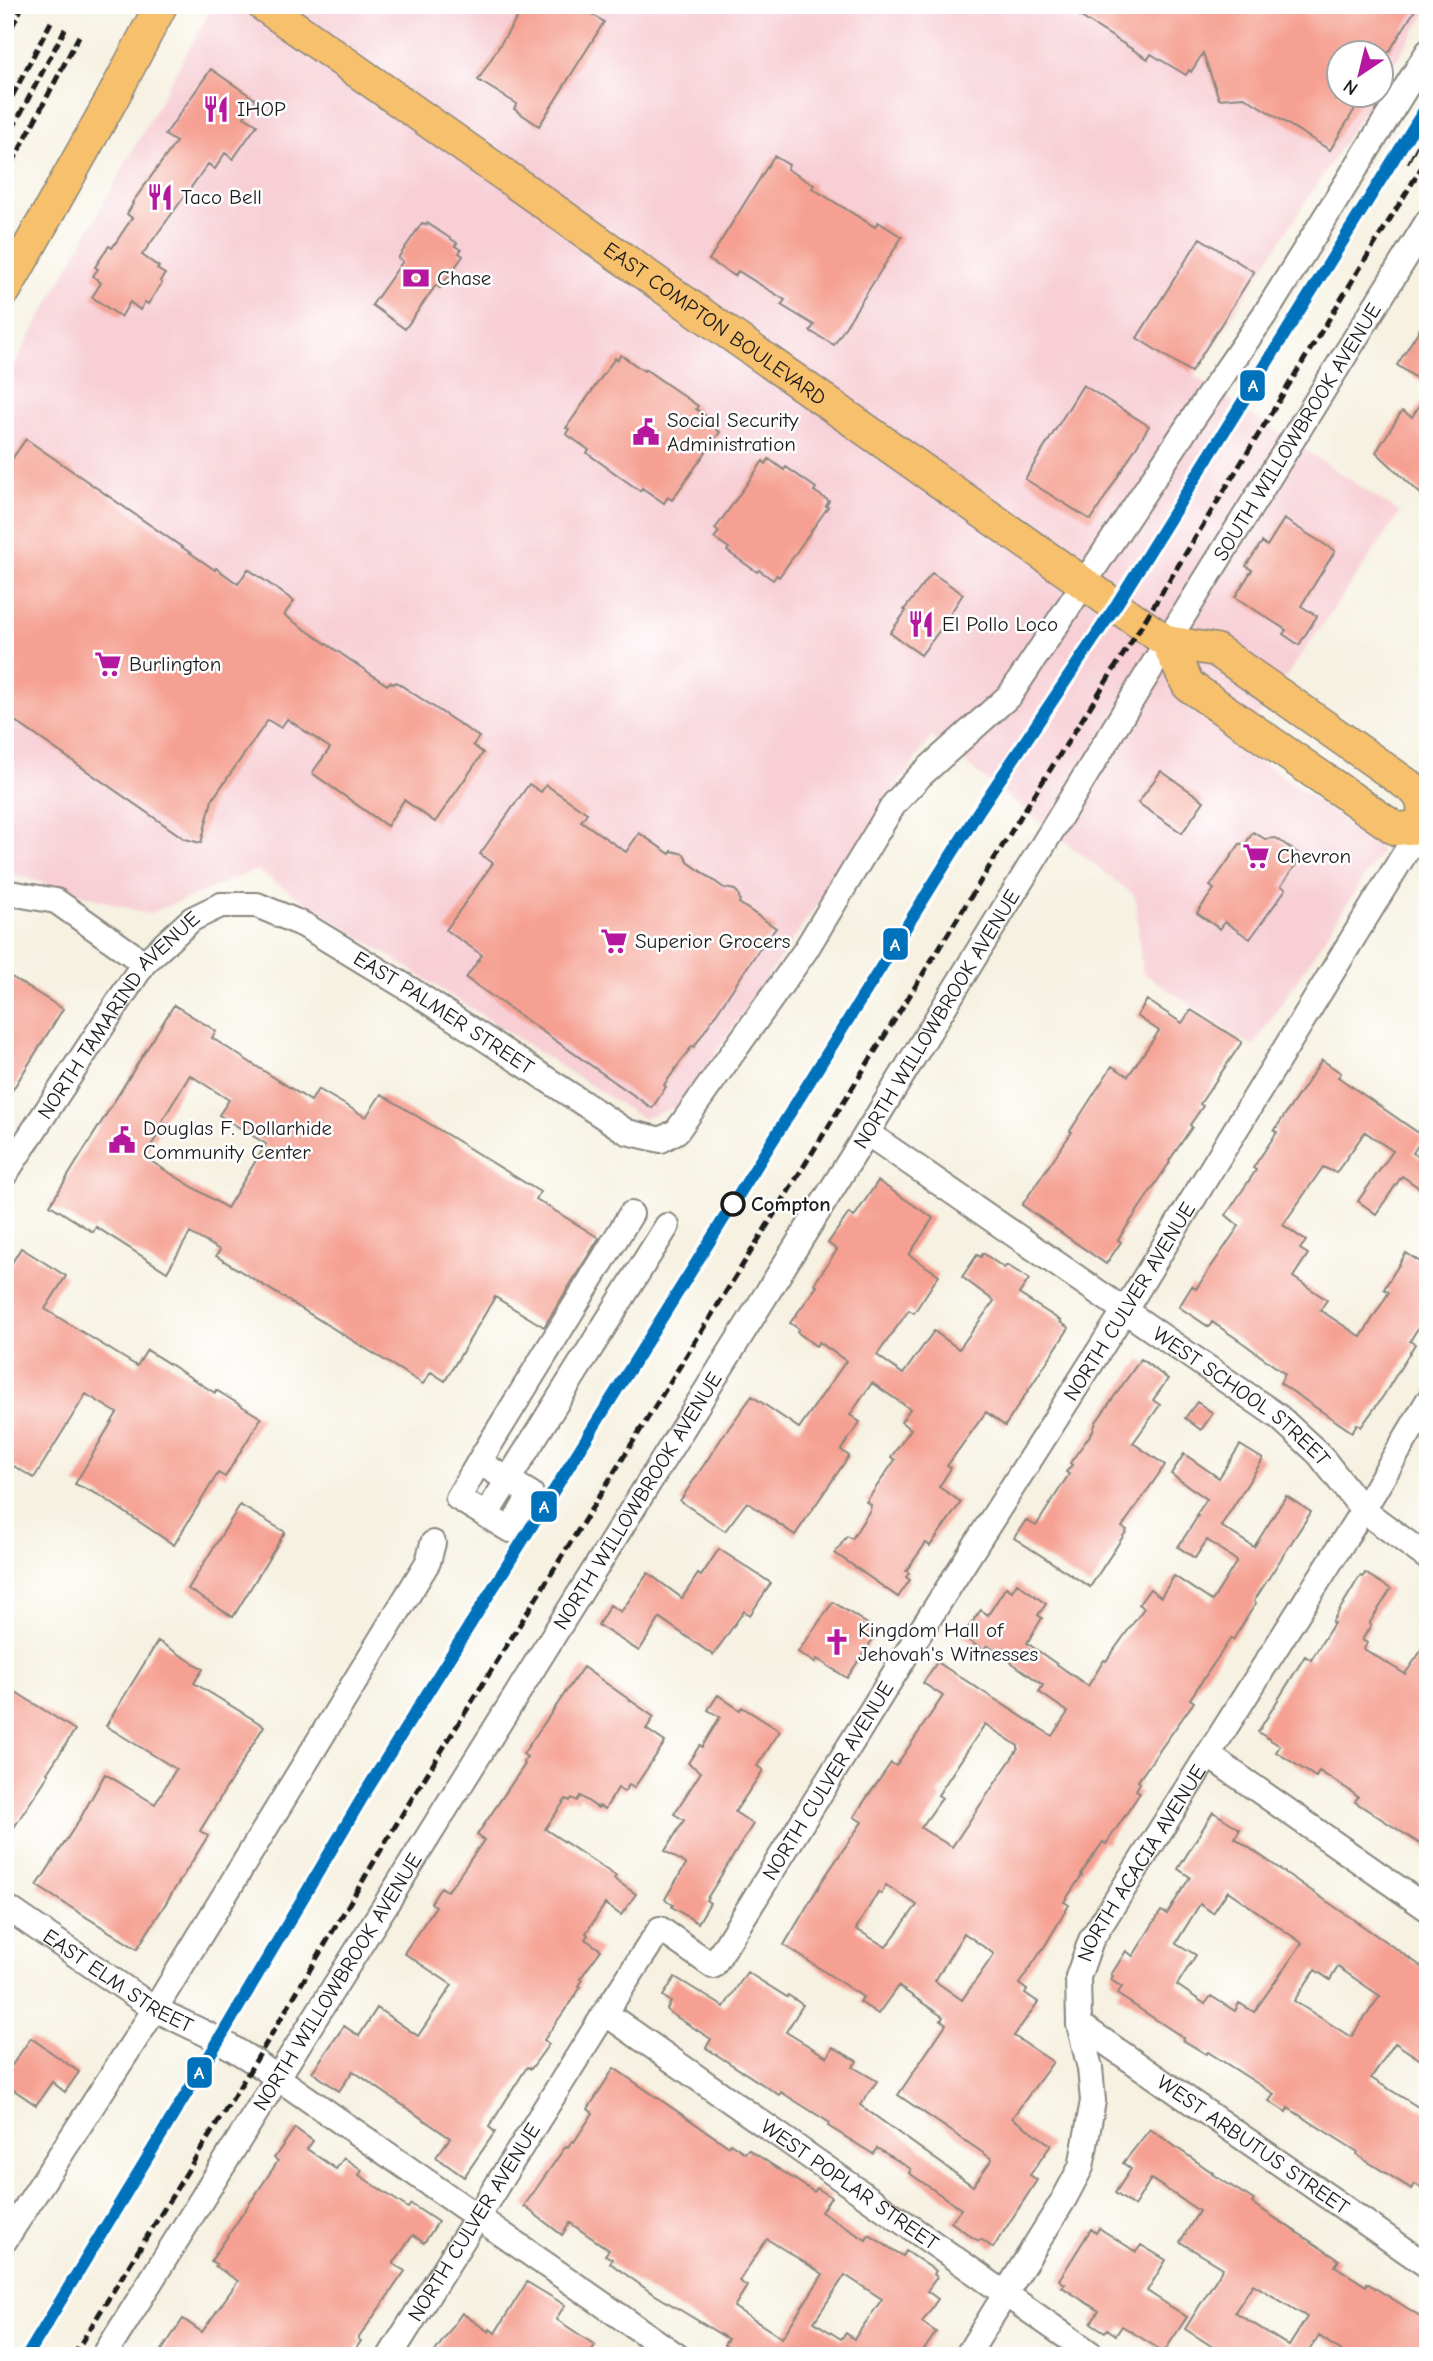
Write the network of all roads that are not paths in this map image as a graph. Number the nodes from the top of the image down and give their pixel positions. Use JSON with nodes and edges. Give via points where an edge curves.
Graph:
{"nodes":[{"id":1,"x":161,"y":5,"type":"edge"},
{"id":2,"x":263,"y":5,"type":"edge"},
{"id":3,"x":1428,"y":52,"type":"edge"},
{"id":4,"x":1428,"y":221,"type":"edge"},
{"id":5,"x":5,"y":290,"type":"edge"},
{"id":6,"x":1084,"y":585,"type":"junction"},
{"id":7,"x":1167,"y":642,"type":"junction"},
{"id":8,"x":1424,"y":829,"type":"edge"},
{"id":9,"x":5,"y":892,"type":"edge"},
{"id":10,"x":220,"y":905,"type":"joint"},
{"id":11,"x":144,"y":963,"type":"junction"},
{"id":12,"x":867,"y":1133,"type":"junction"},
{"id":13,"x":5,"y":1174,"type":"edge"},
{"id":14,"x":631,"y":1214,"type":"dead end"},
{"id":15,"x":667,"y":1226,"type":"dead end"},
{"id":16,"x":1125,"y":1310,"type":"junction"},
{"id":17,"x":1428,"y":1401,"type":"edge"},
{"id":18,"x":479,"y":1462,"type":"junction"},
{"id":19,"x":508,"y":1479,"type":"junction"},
{"id":20,"x":1363,"y":1510,"type":"junction"},
{"id":21,"x":433,"y":1543,"type":"dead end"},
{"id":22,"x":1428,"y":1558,"type":"edge"},
{"id":23,"x":1208,"y":1755,"type":"junction"},
{"id":24,"x":5,"y":1906,"type":"edge"},
{"id":25,"x":1428,"y":1909,"type":"edge"},
{"id":26,"x":155,"y":2009,"type":"junction"},
{"id":27,"x":605,"y":2013,"type":"junction"},
{"id":28,"x":1079,"y":2024,"type":"junction"},
{"id":29,"x":278,"y":2077,"type":"junction"},
{"id":30,"x":13,"y":2208,"type":"edge"},
{"id":31,"x":478,"y":2215,"type":"junction"},
{"id":32,"x":5,"y":2240,"type":"edge"},
{"id":33,"x":1428,"y":2266,"type":"edge"},
{"id":34,"x":1006,"y":2295,"type":"junction"},
{"id":35,"x":104,"y":2356,"type":"edge"},
{"id":36,"x":390,"y":2356,"type":"edge"},
{"id":37,"x":677,"y":2356,"type":"edge"},
{"id":38,"x":967,"y":2356,"type":"edge"},
{"id":39,"x":1094,"y":2356,"type":"edge"}],
"edges":[{"from":1,"to":5,"type":"main road"},
{"from":2,"to":6,"type":"main road","name":"EAST COMPTON BOULEVARD"},
{"from":3,"to":6,"type":"street","via":[[1267,311]]},
{"from":4,"to":7,"type":"street","name":"SOUTH WILLOWBROOK AVENUE"},
{"from":6,"to":7,"type":"main road","name":"EAST COMPTON BOULEVARD"},
{"from":6,"to":10,"type":"street","name":"EAST PALMER STREET","via":[[1010,695],[894,804],[797,962],[677,1131],[661,1139],[627,1132],[304,925],[257,905]]},
{"from":7,"to":8,"type":"main road","via":[[1188,685],[1396,829]]},
{"from":7,"to":8,"type":"main road","via":[[1216,650],[1415,790],[1425,809]]},
{"from":7,"to":12,"type":"street","name":"NORTH WILLOWBROOK AVENUE"},
{"from":8,"to":16,"type":"street","name":"NORTH CULVER AVENUE"},
{"from":9,"to":11,"type":"street","via":[[56,901]]},
{"from":10,"to":11,"type":"street","name":"NORTH TAMARIND AVENUE","via":[[192,919]]},
{"from":11,"to":13,"type":"street","name":"NORTH TAMARIND AVENUE"},
{"from":12,"to":16,"type":"street","name":"WEST SCHOOL STREET"},
{"from":12,"to":29,"type":"street","name":"NORTH WILLOWBROOK AVENUE"},
{"from":14,"to":18,"type":"street"},
{"from":15,"to":19,"type":"street"},
{"from":16,"to":20,"type":"street","name":"WEST SCHOOL STREET","via":[[1279,1417],[1319,1454]]},
{"from":16,"to":27,"type":"street","name":"NORTH CULVER AVENUE","via":[[713,1966],[660,1929]]},
{"from":17,"to":20,"type":"street","name":"NORTH ACACIA AVENUE"},
{"from":18,"to":19,"type":"street"},
{"from":18,"to":19,"type":"street","via":[[458,1498],[510,1530],[531,1494]]},
{"from":20,"to":22,"type":"street","name":"WEST SCHOOL STREET"},
{"from":20,"to":23,"type":"street","name":"NORTH ACACIA AVENUE"},
{"from":21,"to":26,"type":"street","via":[[428,1562]]},
{"from":23,"to":25,"type":"street"},
{"from":23,"to":28,"type":"street","name":"NORTH ACACIA AVENUE","via":[[1091,1940],[1078,1977]]},
{"from":24,"to":26,"type":"street","name":"EAST ELM STREET"},
{"from":26,"to":29,"type":"street","name":"EAST ELM STREET","via":[[219,2040]]},
{"from":26,"to":30,"type":"street"},
{"from":27,"to":31,"type":"street","name":"NORTH CULVER AVENUE"},
{"from":27,"to":34,"type":"street","name":"WEST POPLAR STREET"},
{"from":28,"to":33,"type":"street","name":"WEST ARBUTUS STREET"},
{"from":28,"to":34,"type":"street","name":"NORTH ACACIA AVENUE","via":[[1093,2101],[1081,2167]]},
{"from":29,"to":31,"type":"street","name":"EAST ELM STREET"},
{"from":29,"to":35,"type":"street","name":"NORTH WILLOWBROOK AVENUE"},
{"from":30,"to":32,"type":"street"},
{"from":31,"to":36,"type":"street","name":"NORTH CULVER AVENUE"},
{"from":31,"to":37,"type":"street","name":"EAST ELM STREET"},
{"from":34,"to":38,"type":"street","name":"NORTH ACACIA AVENUE"},
{"from":34,"to":39,"type":"street","name":"WEST POPLAR STREET"}]}
